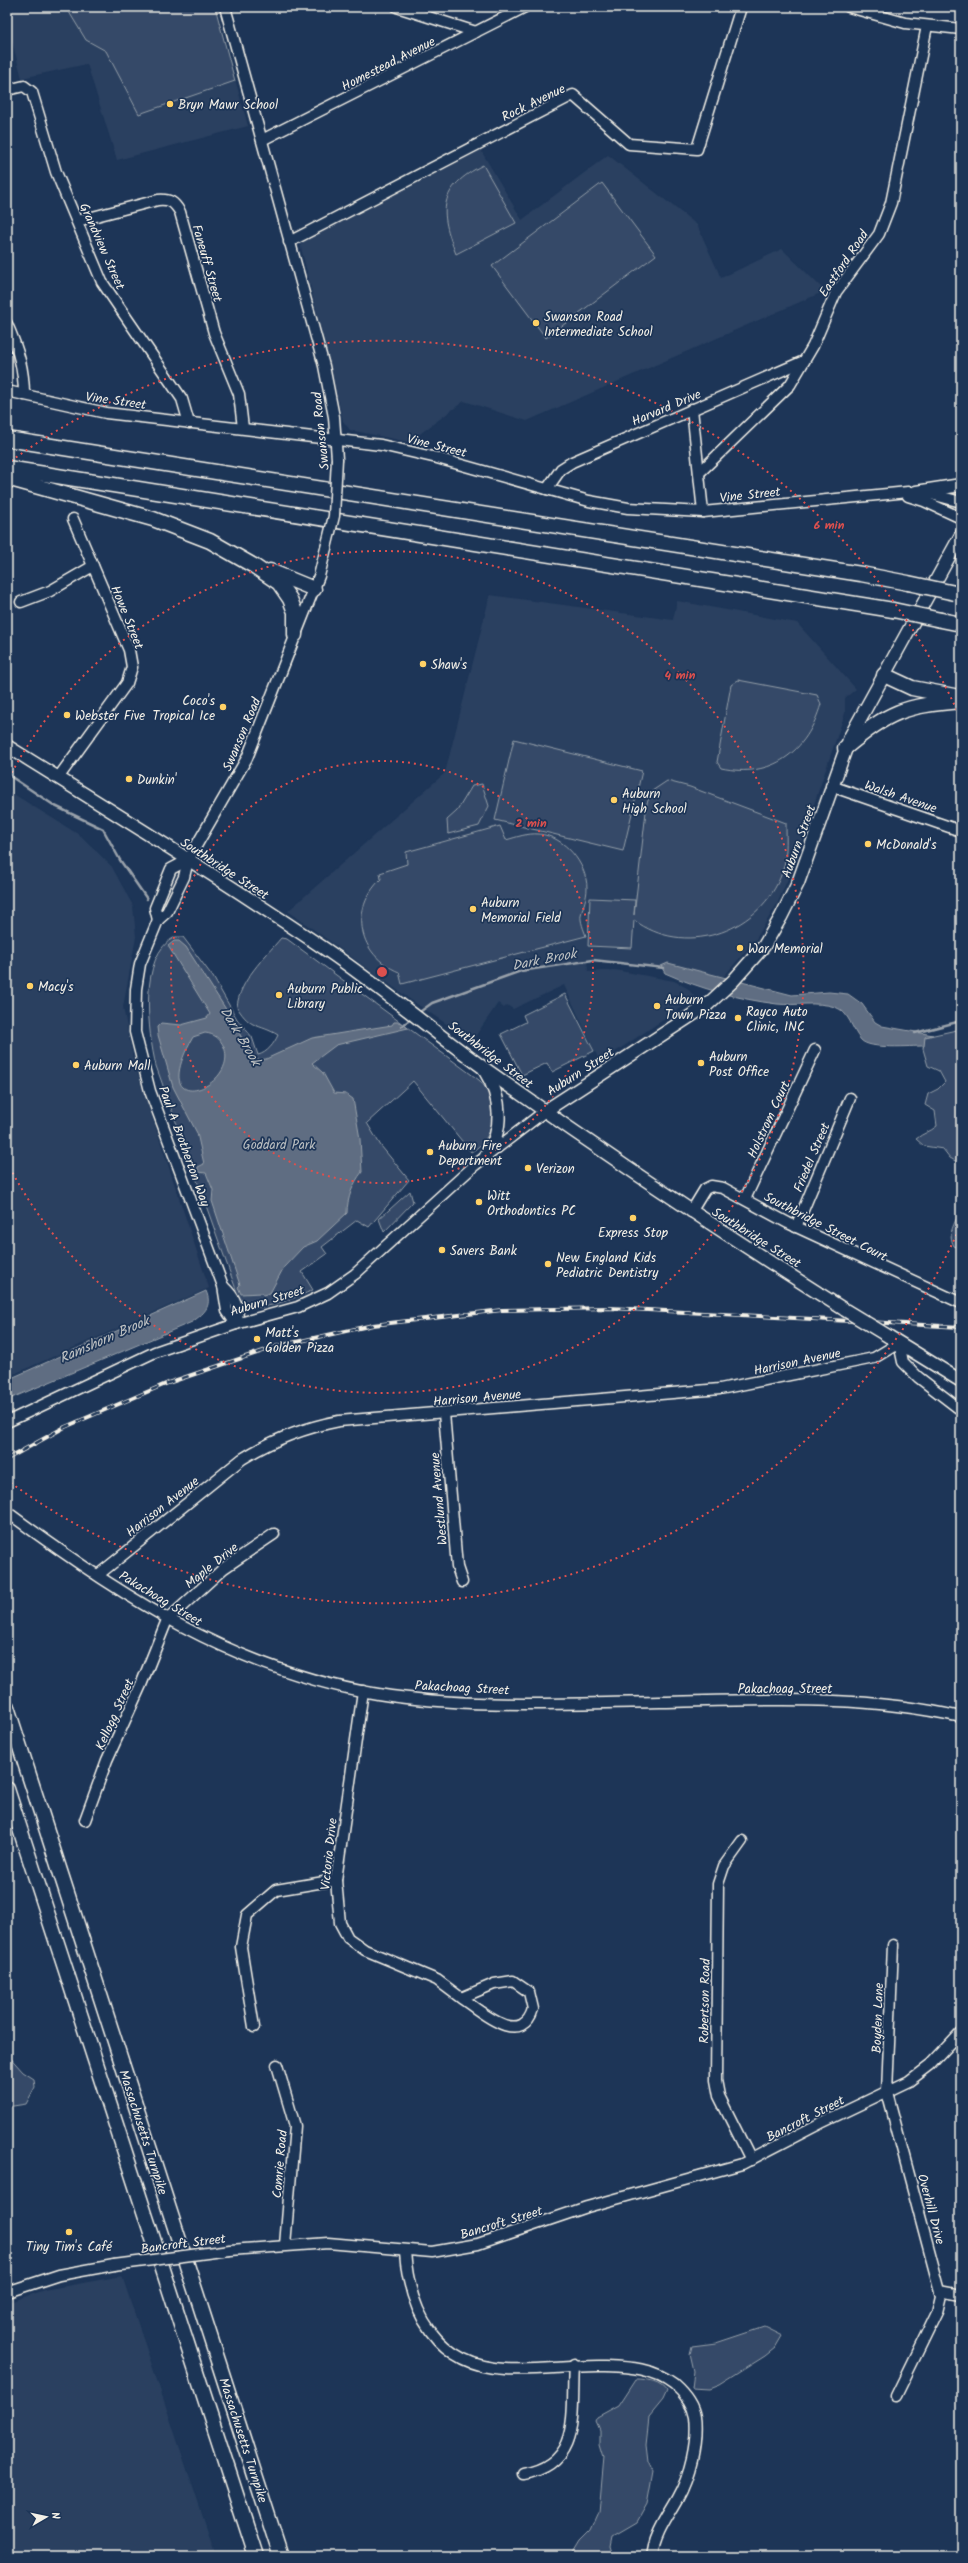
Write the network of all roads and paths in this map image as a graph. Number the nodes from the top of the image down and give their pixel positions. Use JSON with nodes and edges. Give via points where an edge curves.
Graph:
{"nodes":[{"id":1,"x":225,"y":7,"type":"edge"},
{"id":2,"x":397,"y":7,"type":"edge"},
{"id":3,"x":525,"y":7,"type":"edge"},
{"id":4,"x":741,"y":7,"type":"edge"},
{"id":5,"x":849,"y":7,"type":"edge"},
{"id":6,"x":927,"y":26,"type":"junction"},
{"id":7,"x":961,"y":29,"type":"edge"},
{"id":8,"x":476,"y":32,"type":"junction"},
{"id":9,"x":7,"y":90,"type":"edge"},
{"id":10,"x":262,"y":140,"type":"junction"},
{"id":11,"x":77,"y":221,"type":"junction"},
{"id":12,"x":289,"y":242,"type":"junction"},
{"id":13,"x":7,"y":324,"type":"edge"},
{"id":14,"x":804,"y":361,"type":"junction"},
{"id":15,"x":7,"y":391,"type":"edge"},
{"id":16,"x":24,"y":395,"type":"junction"},
{"id":17,"x":692,"y":409,"type":"junction"},
{"id":18,"x":189,"y":423,"type":"junction"},
{"id":19,"x":243,"y":428,"type":"junction"},
{"id":20,"x":336,"y":438,"type":"junction"},
{"id":21,"x":7,"y":439,"type":"edge"},
{"id":22,"x":7,"y":468,"type":"edge"},
{"id":23,"x":700,"y":473,"type":"junction"},
{"id":24,"x":7,"y":478,"type":"edge"},
{"id":25,"x":961,"y":485,"type":"edge"},
{"id":26,"x":547,"y":489,"type":"junction"},
{"id":27,"x":916,"y":492,"type":"junction"},
{"id":28,"x":860,"y":495,"type":"junction"},
{"id":29,"x":961,"y":502,"type":"edge"},
{"id":30,"x":703,"y":512,"type":"junction"},
{"id":31,"x":961,"y":518,"type":"edge"},
{"id":32,"x":73,"y":519,"type":"dead end"},
{"id":33,"x":961,"y":535,"type":"edge"},
{"id":34,"x":93,"y":566,"type":"junction"},
{"id":35,"x":254,"y":566,"type":"junction"},
{"id":36,"x":314,"y":589,"type":"junction"},
{"id":37,"x":958,"y":594,"type":"edge"},
{"id":38,"x":21,"y":602,"type":"dead end"},
{"id":39,"x":961,"y":624,"type":"edge"},
{"id":40,"x":295,"y":635,"type":"junction"},
{"id":41,"x":884,"y":675,"type":"junction"},
{"id":42,"x":961,"y":697,"type":"edge"},
{"id":43,"x":961,"y":701,"type":"edge"},
{"id":44,"x":7,"y":746,"type":"edge"},
{"id":45,"x":845,"y":748,"type":"junction"},
{"id":46,"x":58,"y":778,"type":"junction"},
{"id":47,"x":832,"y":786,"type":"junction"},
{"id":48,"x":961,"y":832,"type":"edge"},
{"id":49,"x":188,"y":860,"type":"junction"},
{"id":50,"x":158,"y":920,"type":"junction"},
{"id":51,"x":815,"y":1050,"type":"dead end"},
{"id":52,"x":483,"y":1067,"type":"junction"},
{"id":53,"x":850,"y":1098,"type":"dead end"},
{"id":54,"x":545,"y":1111,"type":"junction"},
{"id":55,"x":486,"y":1156,"type":"junction"},
{"id":56,"x":745,"y":1199,"type":"junction"},
{"id":57,"x":691,"y":1212,"type":"junction"},
{"id":58,"x":796,"y":1227,"type":"junction"},
{"id":59,"x":961,"y":1303,"type":"edge"},
{"id":60,"x":236,"y":1324,"type":"junction"},
{"id":61,"x":899,"y":1344,"type":"junction"},
{"id":62,"x":961,"y":1381,"type":"edge"},
{"id":63,"x":961,"y":1410,"type":"edge"},
{"id":64,"x":444,"y":1413,"type":"junction"},
{"id":65,"x":7,"y":1422,"type":"edge"},
{"id":66,"x":7,"y":1512,"type":"edge"},
{"id":67,"x":274,"y":1534,"type":"dead end"},
{"id":68,"x":98,"y":1575,"type":"junction"},
{"id":69,"x":462,"y":1582,"type":"dead end"},
{"id":70,"x":167,"y":1620,"type":"junction"},
{"id":71,"x":363,"y":1691,"type":"junction"},
{"id":72,"x":7,"y":1707,"type":"edge"},
{"id":73,"x":961,"y":1718,"type":"edge"},
{"id":74,"x":7,"y":1789,"type":"edge"},
{"id":75,"x":85,"y":1820,"type":"dead end"},
{"id":76,"x":742,"y":1841,"type":"dead end"},
{"id":77,"x":336,"y":1880,"type":"junction"},
{"id":78,"x":892,"y":1945,"type":"dead end"},
{"id":79,"x":460,"y":1998,"type":"junction"},
{"id":80,"x":254,"y":2027,"type":"dead end"},
{"id":81,"x":961,"y":2032,"type":"edge"},
{"id":82,"x":277,"y":2065,"type":"dead end"},
{"id":83,"x":887,"y":2092,"type":"junction"},
{"id":84,"x":751,"y":2160,"type":"junction"},
{"id":85,"x":285,"y":2245,"type":"junction"},
{"id":86,"x":405,"y":2251,"type":"junction"},
{"id":87,"x":940,"y":2291,"type":"junction"},
{"id":88,"x":7,"y":2292,"type":"edge"},
{"id":89,"x":961,"y":2296,"type":"edge"},
{"id":90,"x":574,"y":2365,"type":"junction"},
{"id":91,"x":896,"y":2396,"type":"dead end"},
{"id":92,"x":523,"y":2474,"type":"dead end"},
{"id":93,"x":256,"y":2556,"type":"edge"},
{"id":94,"x":281,"y":2556,"type":"edge"},
{"id":95,"x":651,"y":2556,"type":"edge"}],
"edges":[{"from":1,"to":10,"type":"street","name":"Swanson Road"},
{"from":2,"to":8,"type":"street"},
{"from":3,"to":8,"type":"street","name":"Homestead Avenue"},
{"from":4,"to":12,"type":"street","name":"Rock Avenue","via":[[697,149],[629,144],[574,95]]},
{"from":5,"to":6,"type":"street","via":[[892,20]]},
{"from":6,"to":7,"type":"street"},
{"from":6,"to":14,"type":"street","name":"Eastford Road","via":[[893,195],[886,218],[869,250],[837,291]]},
{"from":8,"to":10,"type":"street","name":"Homestead Avenue"},
{"from":9,"to":11,"type":"street","name":"Grandview Street","via":[[24,86],[32,92],[51,157]]},
{"from":10,"to":12,"type":"street","name":"Swanson Road"},
{"from":11,"to":18,"type":"street","name":"Grandview Street","via":[[102,282],[182,399]]},
{"from":11,"to":19,"type":"street","name":"Faneuff Street","via":[[158,200],[168,200],[175,204],[180,212],[214,333],[240,394]]},
{"from":12,"to":20,"type":"street","name":"Swanson Road","via":[[324,366]]},
{"from":13,"to":16,"type":"street","via":[[20,354],[24,372]]},
{"from":14,"to":17,"type":"street","name":"Harvard Drive"},
{"from":14,"to":23,"type":"street","name":"Eastford Road","via":[[779,396]]},
{"from":15,"to":16,"type":"street","name":"Vine Street"},
{"from":16,"to":18,"type":"street","name":"Vine Street","via":[[106,413]]},
{"from":17,"to":23,"type":"street"},
{"from":17,"to":26,"type":"street","name":"Harvard Drive","via":[[572,462],[561,469]]},
{"from":18,"to":19,"type":"street","name":"Vine Street"},
{"from":19,"to":20,"type":"street","name":"Vine Street"},
{"from":20,"to":26,"type":"street","name":"Vine Street","via":[[418,453]]},
{"from":20,"to":36,"type":"street","name":"Swanson Road","bridge":true,"via":[[334,516]]},
{"from":21,"to":37,"type":"highway","bridge":true,"via":[[830,569]]},
{"from":22,"to":39,"type":"highway","bridge":true,"via":[[893,610]]},
{"from":23,"to":30,"type":"street"},
{"from":24,"to":35,"type":"highway","via":[[153,519],[210,541]]},
{"from":25,"to":27,"type":"main road"},
{"from":26,"to":30,"type":"street","name":"Vine Street","via":[[614,506]]},
{"from":27,"to":28,"type":"street","name":"Vine Street"},
{"from":27,"to":29,"type":"street","name":"Vine Street"},
{"from":28,"to":30,"type":"street","name":"Vine Street"},
{"from":28,"to":31,"type":"street","name":"Vine Street","via":[[915,498]]},
{"from":32,"to":34,"type":"street","name":"Howe Street"},
{"from":33,"to":41,"type":"main road","name":"Auburn Street"},
{"from":34,"to":38,"type":"street","via":[[50,591]]},
{"from":34,"to":46,"type":"street","name":"Howe Street","via":[[129,650],[131,671],[127,683],[110,708]]},
{"from":35,"to":36,"type":"highway"},
{"from":35,"to":40,"type":"highway","via":[[279,583],[290,598],[295,612]]},
{"from":36,"to":40,"type":"street","name":"Swanson Road"},
{"from":40,"to":49,"type":"street","name":"Swanson Road","via":[[243,765]]},
{"from":41,"to":42,"type":"highway","via":[[912,688]]},
{"from":41,"to":45,"type":"main road","name":"Auburn Street"},
{"from":43,"to":45,"type":"highway","via":[[918,705],[895,712],[881,719]]},
{"from":44,"to":46,"type":"main road","name":"Southbridge Street"},
{"from":45,"to":47,"type":"main road","name":"Auburn Street"},
{"from":46,"to":49,"type":"main road","name":"Southbridge Street"},
{"from":47,"to":48,"type":"street","name":"Walsh Avenue"},
{"from":47,"to":54,"type":"main road","name":"Auburn Street","via":[[798,882],[782,917],[764,946],[706,1006]]},
{"from":49,"to":50,"type":"street","name":"Paul A Brotherton Way","via":[[184,877],[167,912]]},
{"from":49,"to":50,"type":"street","name":"Paul A Brotherton Way","via":[[171,869],[155,908]]},
{"from":49,"to":52,"type":"main road","name":"Southbridge Street","via":[[331,953]]},
{"from":50,"to":60,"type":"street","name":"Paul A Brotherton Way","via":[[143,955],[136,981],[137,1043],[150,1091],[223,1286],[233,1296],[240,1313]]},
{"from":51,"to":56,"type":"street","name":"Holstrom Court"},
{"from":52,"to":54,"type":"main road","name":"Southbridge Street"},
{"from":52,"to":55,"type":"main road","via":[[494,1086],[500,1108],[495,1139]]},
{"from":53,"to":58,"type":"street","name":"Friedel Street"},
{"from":54,"to":55,"type":"street","name":"Auburn Street"},
{"from":54,"to":57,"type":"main road","name":"Southbridge Street"},
{"from":55,"to":60,"type":"street","name":"Auburn Street","via":[[355,1274],[337,1287],[298,1307]]},
{"from":56,"to":57,"type":"street","name":"Southbridge Street Court","via":[[723,1188],[711,1186],[702,1193]]},
{"from":56,"to":58,"type":"street","name":"Southbridge Street Court"},
{"from":57,"to":61,"type":"main road","name":"Southbridge Street","bridge":true},
{"from":58,"to":59,"type":"street","name":"Southbridge Street Court","via":[[908,1281]]},
{"from":60,"to":65,"type":"street","name":"Auburn Street","via":[[155,1352]]},
{"from":61,"to":62,"type":"main road","name":"Southbridge Street"},
{"from":61,"to":63,"type":"street","via":[[903,1362]]},
{"from":61,"to":64,"type":"street","name":"Harrison Avenue","via":[[874,1358],[737,1386]]},
{"from":64,"to":68,"type":"street","name":"Harrison Avenue","via":[[339,1421],[274,1440],[242,1460]]},
{"from":64,"to":69,"type":"street","name":"Westlund Avenue","via":[[457,1567]]},
{"from":66,"to":68,"type":"street","name":"Pakachoag Street"},
{"from":67,"to":70,"type":"street","name":"Maple Drive","via":[[224,1568]]},
{"from":68,"to":70,"type":"street","name":"Pakachoag Street"},
{"from":70,"to":71,"type":"street","name":"Pakachoag Street","via":[[216,1644],[278,1668]]},
{"from":70,"to":75,"type":"street","name":"Kellogg Street"},
{"from":71,"to":73,"type":"street","name":"Pakachoag Street","via":[[408,1698],[491,1703],[853,1701],[894,1705]]},
{"from":71,"to":77,"type":"street","name":"Victoria Drive"},
{"from":72,"to":94,"type":"highway","name":"Massachusetts Turnpike"},
{"from":74,"to":93,"type":"highway","name":"Massachusetts Turnpike"},
{"from":76,"to":84,"type":"street","name":"Robertson Road","via":[[724,1866],[718,1884],[716,2080],[719,2096]]},
{"from":77,"to":79,"type":"street","name":"Victoria Drive","via":[[338,1915],[341,1927],[348,1938],[365,1950],[437,1980]]},
{"from":77,"to":80,"type":"street","via":[[276,1890],[247,1915],[241,1947]]},
{"from":78,"to":83,"type":"street","name":"Boyden Lane"},
{"from":79,"to":79,"type":"street","name":"Victoria Drive","via":[[509,2028],[526,2023],[533,2009],[529,1992],[513,1981],[494,1984]]},
{"from":81,"to":83,"type":"street","name":"Bancroft Street","via":[[918,2075]]},
{"from":82,"to":85,"type":"street","name":"Comrie Road","via":[[295,2126]]},
{"from":83,"to":84,"type":"street","name":"Bancroft Street"},
{"from":83,"to":87,"type":"street","name":"Overhill Drive"},
{"from":84,"to":86,"type":"street","name":"Bancroft Street","via":[[727,2169],[587,2207],[474,2245],[440,2252]]},
{"from":85,"to":86,"type":"street","name":"Bancroft Street","via":[[354,2244]]},
{"from":85,"to":88,"type":"street","name":"Bancroft Street","bridge":true,"via":[[114,2265],[59,2275]]},
{"from":86,"to":90,"type":"street","via":[[417,2309],[432,2335],[447,2349],[469,2361],[498,2368]]},
{"from":87,"to":89,"type":"street"},
{"from":87,"to":91,"type":"street","name":"Overhill Drive","via":[[939,2307]]},
{"from":90,"to":92,"type":"street","via":[[570,2433],[564,2449],[547,2468]]},
{"from":90,"to":95,"type":"street","via":[[627,2367],[652,2372],[677,2387],[691,2405],[695,2425],[690,2466],[680,2492],[655,2538]]}]}
